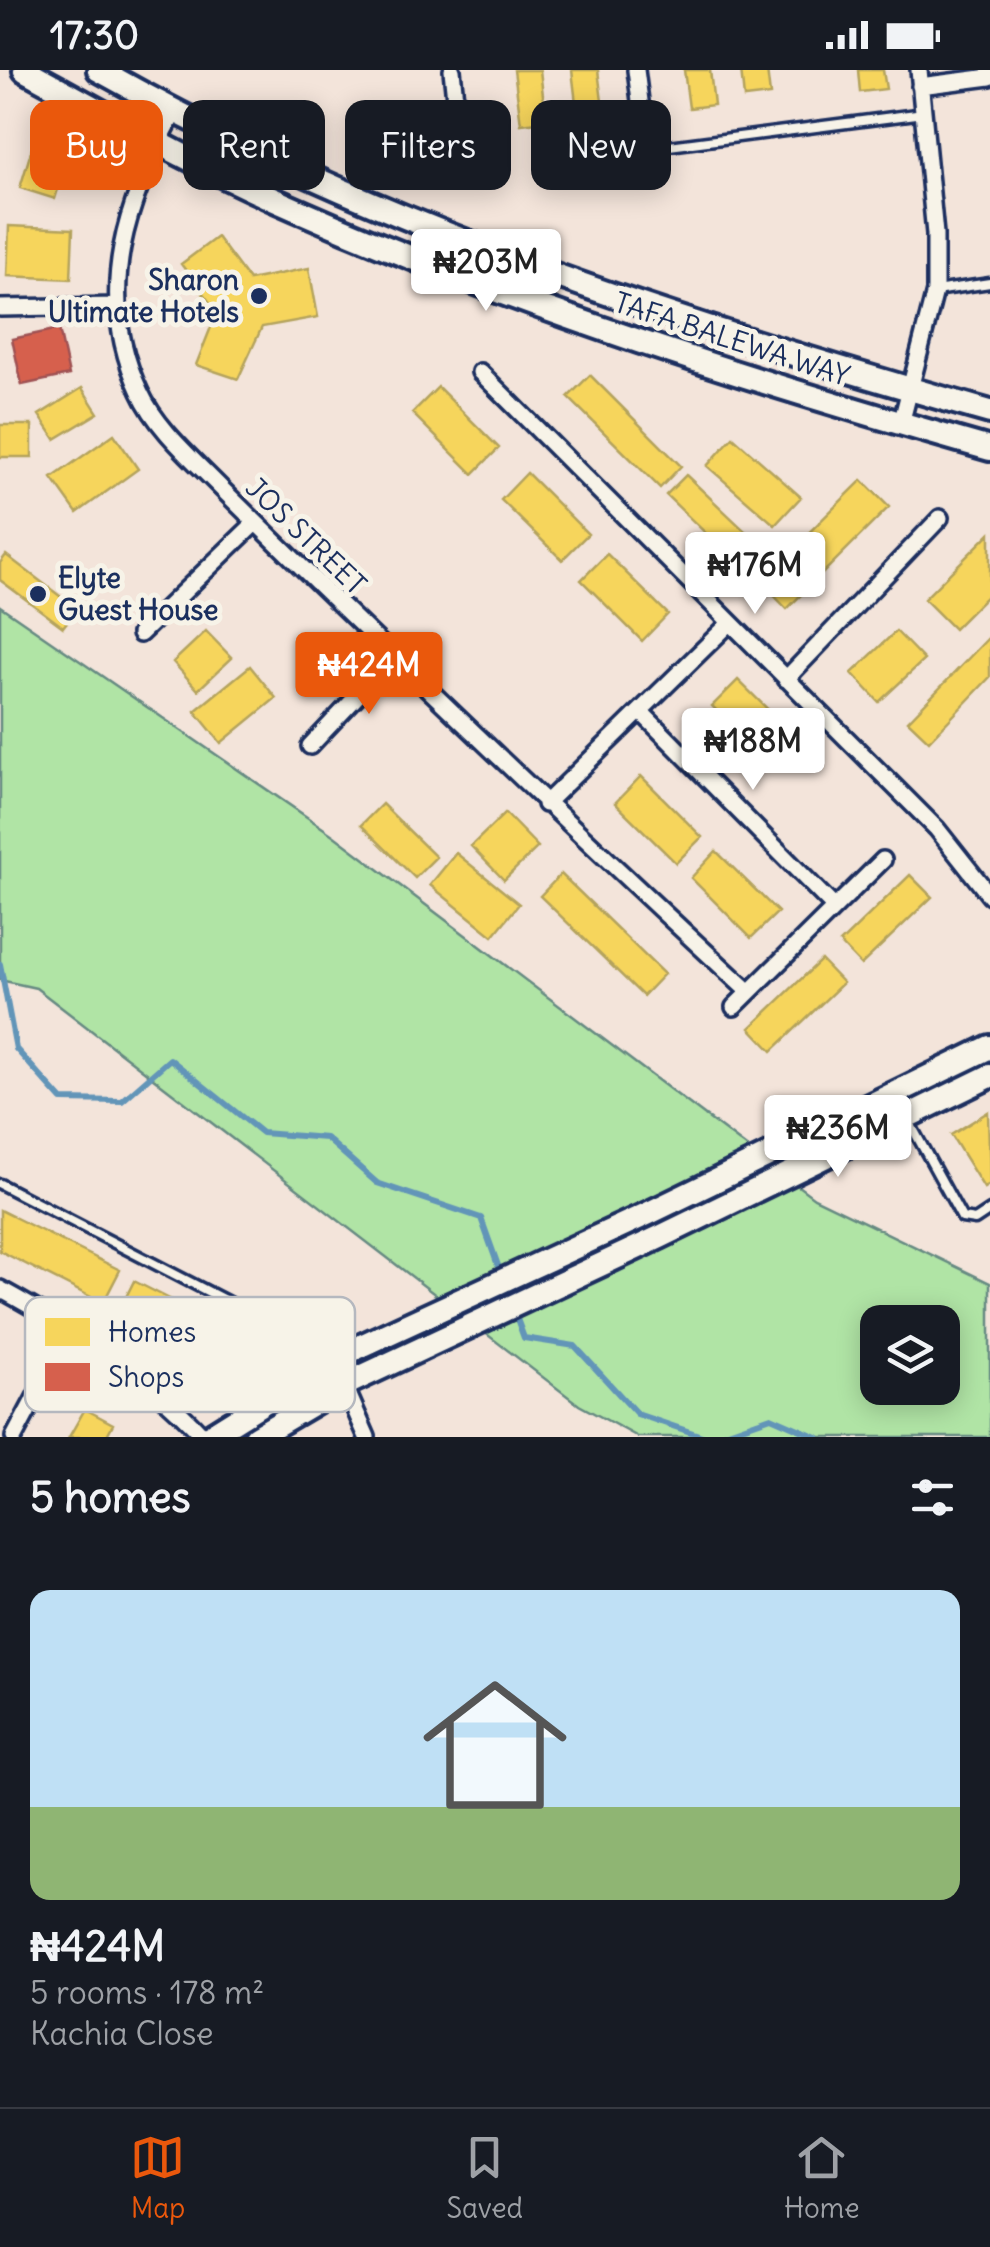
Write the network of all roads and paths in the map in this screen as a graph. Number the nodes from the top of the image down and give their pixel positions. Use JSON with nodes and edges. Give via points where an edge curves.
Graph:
{"nodes":[{"id":1,"x":26,"y":70,"type":"edge"},
{"id":2,"x":99,"y":70,"type":"edge"},
{"id":3,"x":452,"y":70,"type":"edge"},
{"id":4,"x":636,"y":70,"type":"edge"},
{"id":5,"x":990,"y":77,"type":"edge"},
{"id":6,"x":920,"y":78,"type":"edge"},
{"id":7,"x":455,"y":99,"type":"dead end"},
{"id":8,"x":81,"y":100,"type":"edge"},
{"id":9,"x":640,"y":100,"type":"edge"},
{"id":10,"x":175,"y":111,"type":"junction"},
{"id":11,"x":924,"y":113,"type":"junction"},
{"id":12,"x":163,"y":133,"type":"edge"},
{"id":13,"x":163,"y":144,"type":"edge"},
{"id":14,"x":671,"y":146,"type":"edge"},
{"id":15,"x":138,"y":190,"type":"edge"},
{"id":16,"x":990,"y":283,"type":"edge"},
{"id":17,"x":935,"y":291,"type":"junction"},
{"id":18,"x":118,"y":306,"type":"junction"},
{"id":19,"x":0,"y":308,"type":"edge"},
{"id":20,"x":480,"y":372,"type":"dead end"},
{"id":21,"x":910,"y":389,"type":"junction"},
{"id":22,"x":990,"y":412,"type":"edge"},
{"id":23,"x":900,"y":424,"type":"junction"},
{"id":24,"x":990,"y":449,"type":"edge"},
{"id":25,"x":940,"y":518,"type":"dead end"},
{"id":26,"x":255,"y":523,"type":"junction"},
{"id":27,"x":730,"y":624,"type":"junction"},
{"id":28,"x":140,"y":634,"type":"dead end"},
{"id":29,"x":394,"y":657,"type":"junction"},
{"id":30,"x":786,"y":679,"type":"junction"},
{"id":31,"x":640,"y":711,"type":"junction"},
{"id":32,"x":310,"y":746,"type":"dead end"},
{"id":33,"x":545,"y":804,"type":"junction"},
{"id":34,"x":884,"y":860,"type":"dead end"},
{"id":35,"x":990,"y":896,"type":"edge"},
{"id":36,"x":834,"y":907,"type":"junction"},
{"id":37,"x":749,"y":992,"type":"junction"},
{"id":38,"x":734,"y":1007,"type":"dead end"},
{"id":39,"x":990,"y":1047,"type":"edge"},
{"id":40,"x":987,"y":1084,"type":"edge"},
{"id":41,"x":907,"y":1118,"type":"junction"},
{"id":42,"x":0,"y":1184,"type":"edge"},
{"id":43,"x":990,"y":1210,"type":"edge"},
{"id":44,"x":0,"y":1289,"type":"edge"},
{"id":45,"x":219,"y":1297,"type":"edge"},
{"id":46,"x":25,"y":1303,"type":"edge"},
{"id":47,"x":355,"y":1348,"type":"edge"},
{"id":48,"x":355,"y":1379,"type":"edge"},
{"id":49,"x":355,"y":1409,"type":"edge"},
{"id":50,"x":27,"y":1412,"type":"edge"},
{"id":51,"x":180,"y":1412,"type":"edge"},
{"id":52,"x":246,"y":1412,"type":"edge"},
{"id":53,"x":298,"y":1412,"type":"edge"},
{"id":54,"x":14,"y":1437,"type":"edge"},
{"id":55,"x":206,"y":1437,"type":"edge"},
{"id":56,"x":256,"y":1437,"type":"edge"},
{"id":57,"x":367,"y":1437,"type":"edge"}],
"edges":[{"from":1,"to":8,"type":"main road","name":"TAFA BALEWA WAY"},
{"from":2,"to":10,"type":"main road","name":"TAFA BALEWA WAY"},
{"from":3,"to":7,"type":"street"},
{"from":4,"to":9,"type":"street"},
{"from":5,"to":6,"type":"street"},
{"from":6,"to":11,"type":"street"},
{"from":10,"to":12,"type":"street","name":"JOS STREET"},
{"from":10,"to":21,"type":"main road","name":"TAFA BALEWA WAY","via":[[526,265]]},
{"from":11,"to":14,"type":"lane"},
{"from":11,"to":17,"type":"street"},
{"from":13,"to":23,"type":"main road","name":"TAFA BALEWA WAY","via":[[294,209],[514,297]]},
{"from":15,"to":18,"type":"street","name":"JOS STREET","via":[[118,258]]},
{"from":16,"to":17,"type":"lane"},
{"from":17,"to":21,"type":"street"},
{"from":18,"to":19,"type":"street"},
{"from":18,"to":26,"type":"street","name":"JOS STREET","via":[[140,393],[160,424]]},
{"from":20,"to":27,"type":"street"},
{"from":21,"to":22,"type":"main road","name":"TAFA BALEWA WAY"},
{"from":21,"to":23,"type":"street"},
{"from":23,"to":24,"type":"main road","name":"TAFA BALEWA WAY"},
{"from":25,"to":30,"type":"street"},
{"from":26,"to":28,"type":"street"},
{"from":26,"to":29,"type":"street","name":"JOS STREET"},
{"from":27,"to":30,"type":"street"},
{"from":27,"to":31,"type":"street"},
{"from":29,"to":32,"type":"street"},
{"from":29,"to":33,"type":"street","name":"JOS STREET"},
{"from":30,"to":35,"type":"street","via":[[937,829]]},
{"from":31,"to":33,"type":"street"},
{"from":31,"to":36,"type":"street"},
{"from":33,"to":37,"type":"street","name":"JOS STREET"},
{"from":34,"to":36,"type":"street"},
{"from":36,"to":37,"type":"street"},
{"from":37,"to":38,"type":"street"},
{"from":39,"to":47,"type":"main road"},
{"from":40,"to":41,"type":"main road"},
{"from":41,"to":43,"type":"lane","via":[[962,1218],[975,1220]]},
{"from":41,"to":48,"type":"main road"},
{"from":42,"to":45,"type":"lane"},
{"from":44,"to":46,"type":"street"},
{"from":49,"to":57,"type":"street"},
{"from":50,"to":54,"type":"street"},
{"from":51,"to":55,"type":"street"},
{"from":52,"to":55,"type":"main road"},
{"from":53,"to":56,"type":"main road"}]}
